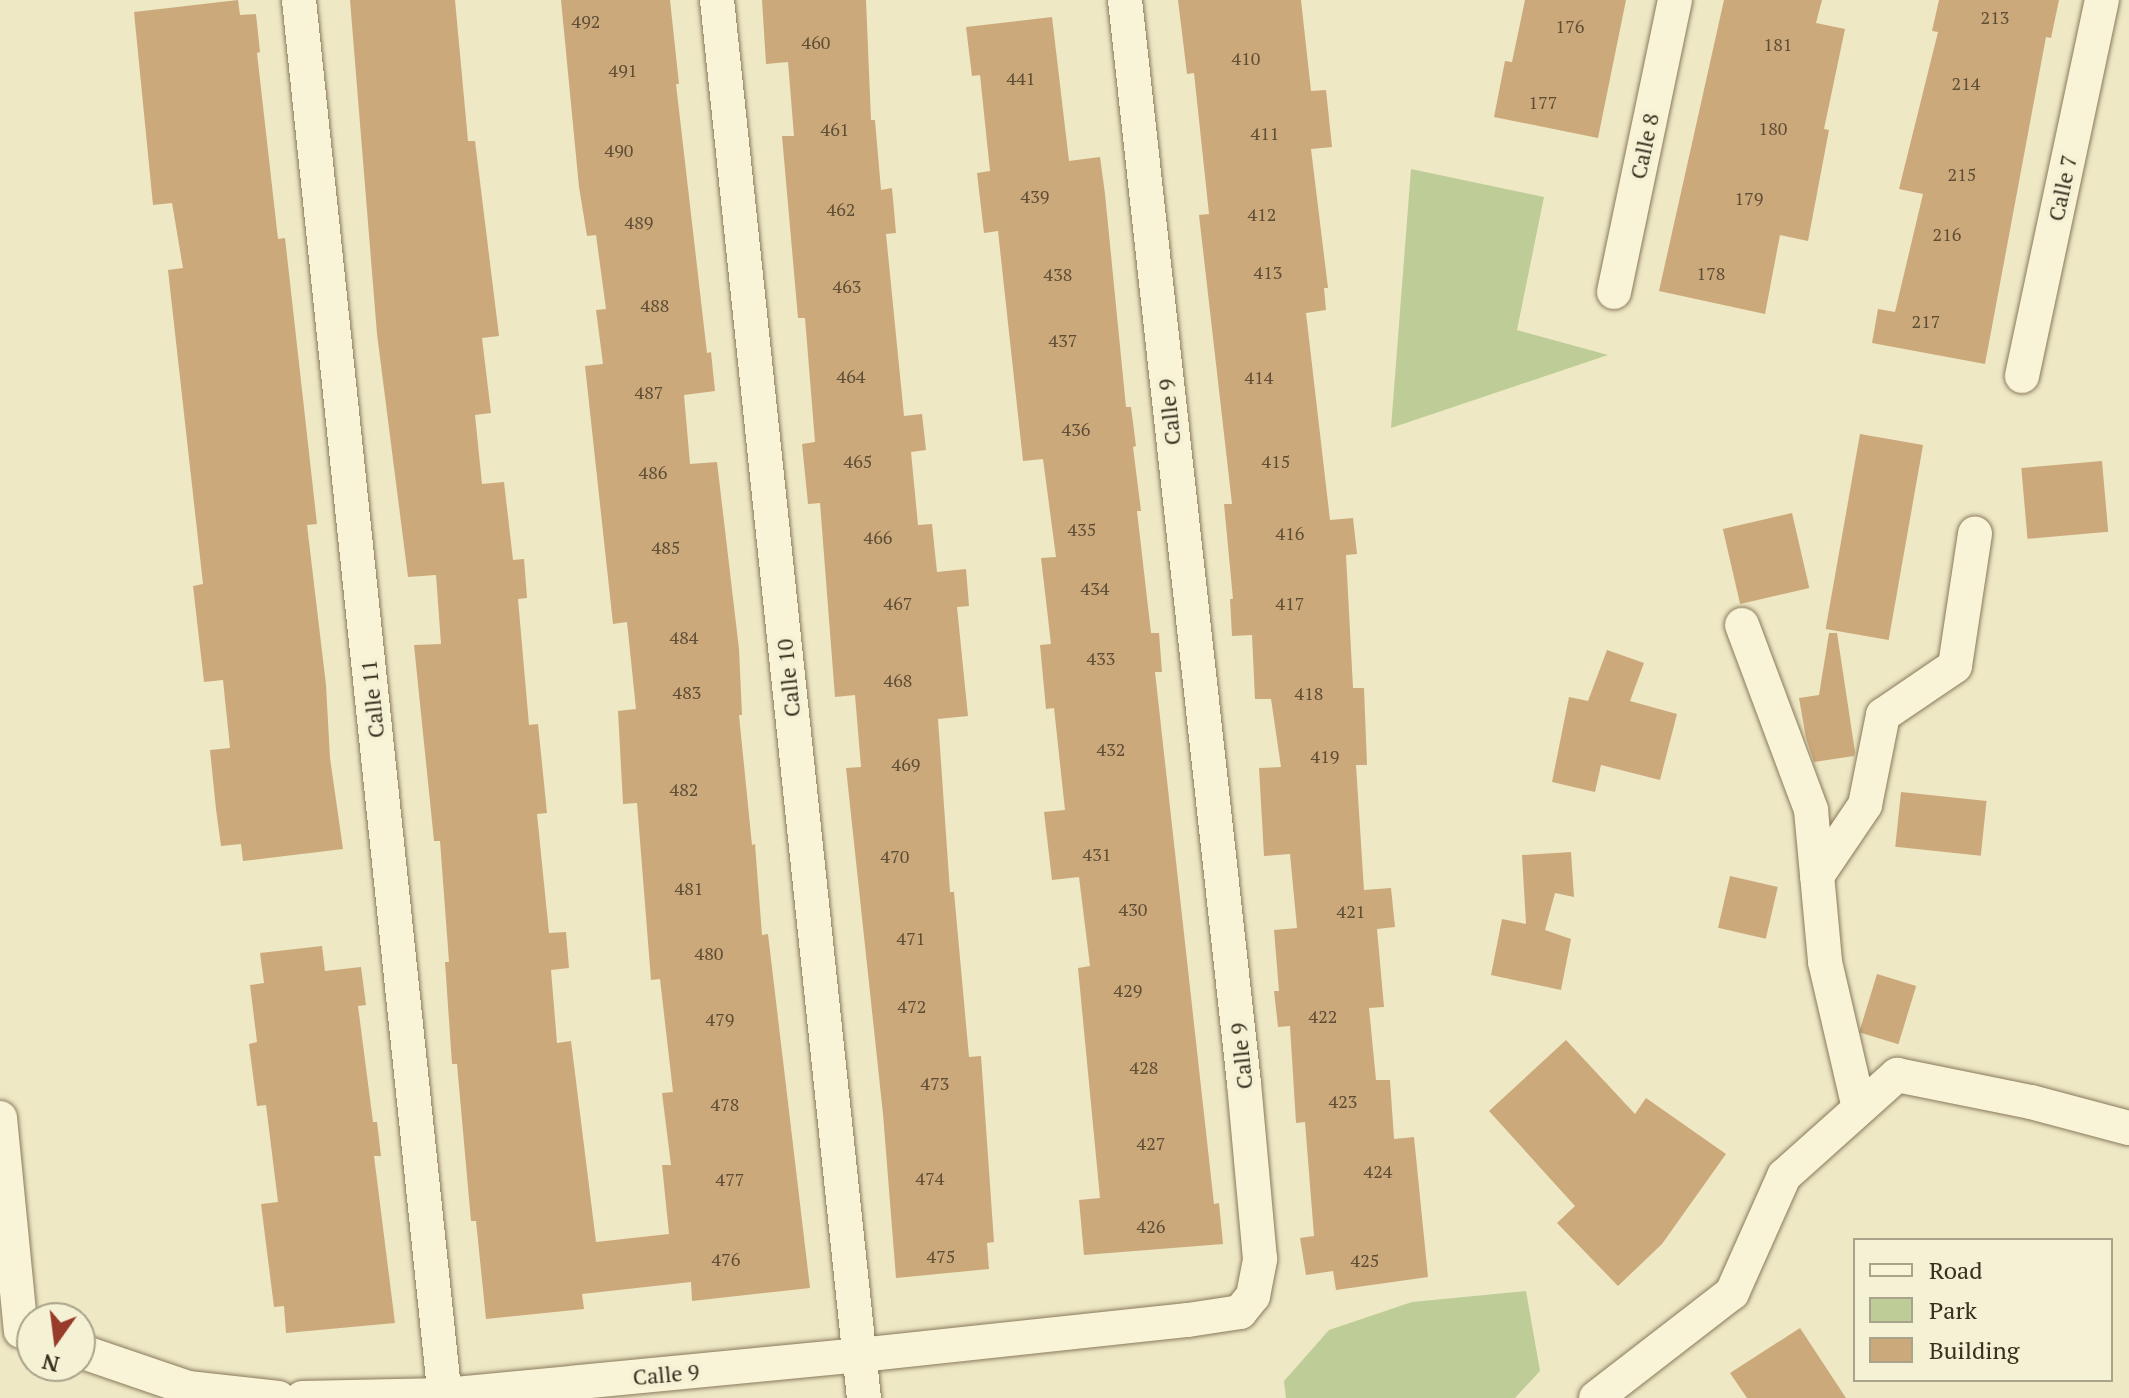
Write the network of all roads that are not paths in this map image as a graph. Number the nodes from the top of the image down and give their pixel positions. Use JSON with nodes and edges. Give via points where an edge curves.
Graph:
{"nodes":[{"id":1,"x":299,"y":0,"type":"edge"},
{"id":2,"x":717,"y":0,"type":"edge"},
{"id":3,"x":1125,"y":0,"type":"edge"},
{"id":4,"x":1675,"y":0,"type":"edge"},
{"id":5,"x":2102,"y":0,"type":"edge"},
{"id":6,"x":1614,"y":292,"type":"dead end"},
{"id":7,"x":2022,"y":376,"type":"dead end"},
{"id":8,"x":1975,"y":534,"type":"dead end"},
{"id":9,"x":1742,"y":625,"type":"dead end"},
{"id":10,"x":1817,"y":876,"type":"junction"},
{"id":11,"x":1859,"y":1108,"type":"junction"},
{"id":12,"x":0,"y":1118,"type":"edge"},
{"id":13,"x":2129,"y":1128,"type":"edge"},
{"id":14,"x":16,"y":1306,"type":"edge"},
{"id":15,"x":860,"y":1355,"type":"junction"},
{"id":16,"x":96,"y":1356,"type":"edge"},
{"id":17,"x":445,"y":1396,"type":"edge"},
{"id":18,"x":278,"y":1398,"type":"edge"},
{"id":19,"x":302,"y":1398,"type":"edge"},
{"id":20,"x":864,"y":1398,"type":"edge"},
{"id":21,"x":1596,"y":1398,"type":"edge"}],
"edges":[{"from":1,"to":17,"type":"street","name":"Calle 11"},
{"from":2,"to":15,"type":"street","name":"Calle 10"},
{"from":3,"to":15,"type":"street","name":"Calle 9","via":[[1244,1083],[1260,1259],[1253,1296],[1240,1312],[1188,1320]]},
{"from":4,"to":6,"type":"street","name":"Calle 8"},
{"from":5,"to":7,"type":"street","name":"Calle 7"},
{"from":8,"to":10,"type":"street","via":[[1955,666],[1883,715],[1865,805]]},
{"from":9,"to":10,"type":"street","via":[[1811,810]]},
{"from":10,"to":11,"type":"street","via":[[1825,962]]},
{"from":11,"to":13,"type":"street","via":[[1897,1075]]},
{"from":11,"to":21,"type":"street","via":[[1784,1176],[1732,1293]]},
{"from":12,"to":14,"type":"street"},
{"from":15,"to":17,"type":"street","name":"Calle 9"},
{"from":15,"to":20,"type":"street","name":"Calle 10"},
{"from":16,"to":18,"type":"street","via":[[188,1388]]},
{"from":17,"to":19,"type":"street","name":"Calle 9"}]}
